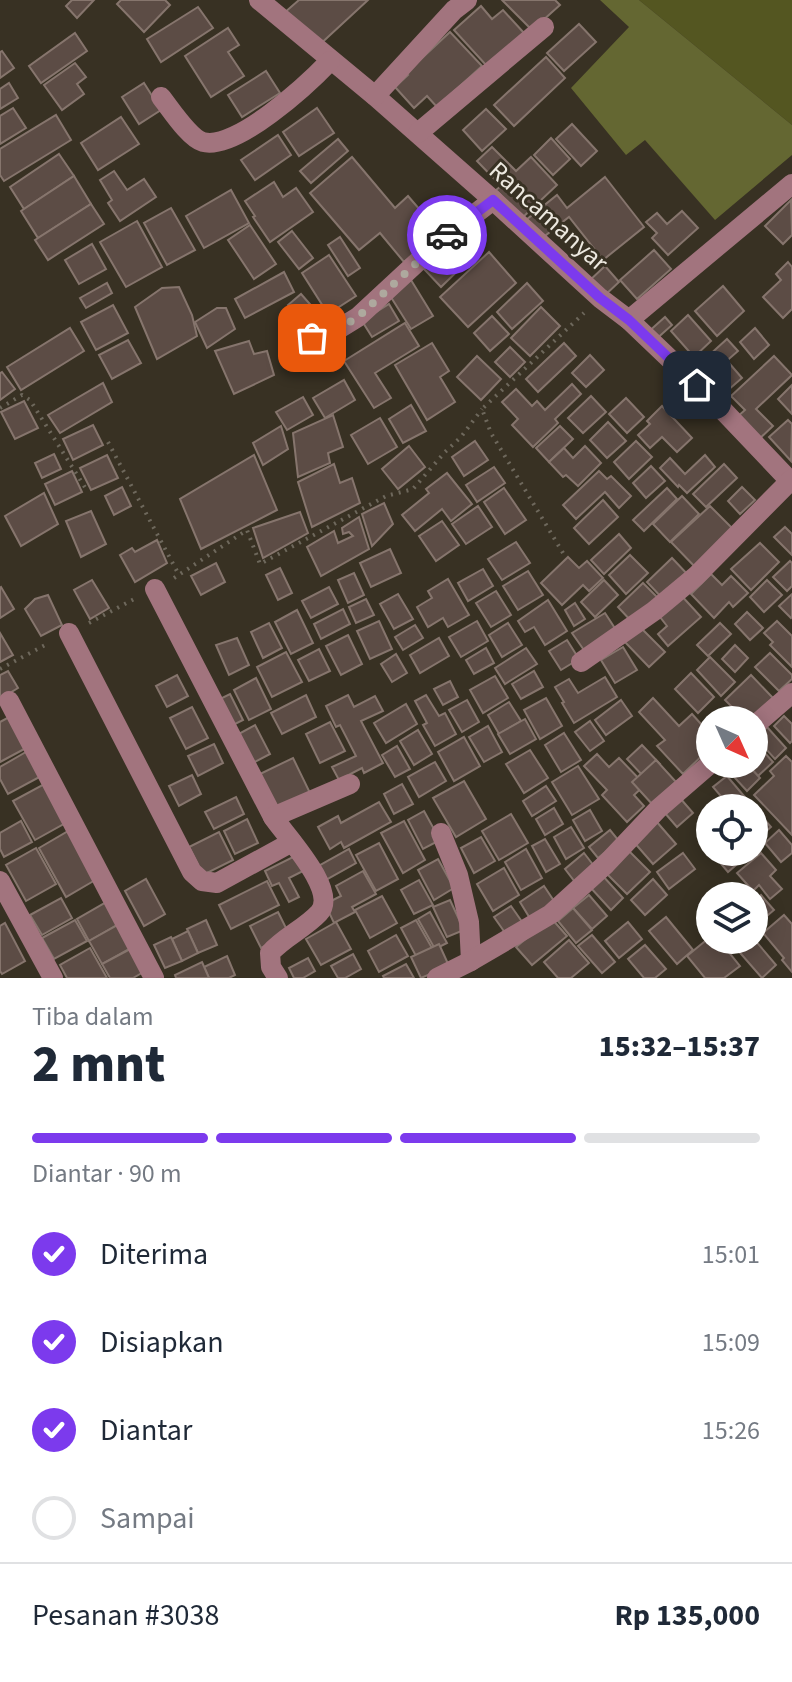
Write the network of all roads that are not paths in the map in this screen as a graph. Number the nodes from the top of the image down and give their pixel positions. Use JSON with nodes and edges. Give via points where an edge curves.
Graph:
{"nodes":[{"id":1,"x":259,"y":0,"type":"edge"},
{"id":2,"x":467,"y":0,"type":"edge"},
{"id":3,"x":544,"y":27,"type":"dead end"},
{"id":4,"x":330,"y":61,"type":"junction"},
{"id":5,"x":375,"y":96,"type":"junction"},
{"id":6,"x":161,"y":97,"type":"dead end"},
{"id":7,"x":418,"y":133,"type":"junction"},
{"id":8,"x":792,"y":184,"type":"edge"},
{"id":9,"x":493,"y":200,"type":"junction"},
{"id":10,"x":629,"y":320,"type":"junction"},
{"id":11,"x":312,"y":338,"type":"dead end"},
{"id":12,"x":791,"y":481,"type":"edge"},
{"id":13,"x":155,"y":589,"type":"dead end"},
{"id":14,"x":69,"y":633,"type":"dead end"},
{"id":15,"x":581,"y":662,"type":"dead end"},
{"id":16,"x":792,"y":693,"type":"edge"},
{"id":17,"x":9,"y":701,"type":"dead end"},
{"id":18,"x":768,"y":714,"type":"edge"},
{"id":19,"x":696,"y":776,"type":"edge"},
{"id":20,"x":350,"y":784,"type":"dead end"},
{"id":21,"x":273,"y":817,"type":"junction"},
{"id":22,"x":441,"y":833,"type":"dead end"},
{"id":23,"x":292,"y":842,"type":"junction"},
{"id":24,"x":0,"y":881,"type":"edge"},
{"id":25,"x":471,"y":961,"type":"junction"},
{"id":26,"x":53,"y":978,"type":"edge"},
{"id":27,"x":154,"y":978,"type":"edge"},
{"id":28,"x":278,"y":978,"type":"edge"},
{"id":29,"x":437,"y":978,"type":"edge"}],
"edges":[{"from":1,"to":4,"type":"street","name":"Rancamanyar"},
{"from":2,"to":5,"type":"street"},
{"from":3,"to":7,"type":"street"},
{"from":4,"to":5,"type":"street","name":"Rancamanyar"},
{"from":4,"to":6,"type":"street","via":[[254,126],[227,140],[196,139]]},
{"from":5,"to":7,"type":"street","name":"Rancamanyar"},
{"from":7,"to":9,"type":"street","name":"Rancamanyar"},
{"from":8,"to":10,"type":"street"},
{"from":9,"to":10,"type":"street","name":"Rancamanyar"},
{"from":9,"to":11,"type":"street","via":[[358,317],[329,335]]},
{"from":10,"to":12,"type":"street","name":"Rancamanyar"},
{"from":12,"to":15,"type":"street","via":[[685,585]]},
{"from":13,"to":21,"type":"street"},
{"from":14,"to":23,"type":"street","via":[[192,872],[202,881],[217,883]]},
{"from":16,"to":18,"type":"street"},
{"from":17,"to":27,"type":"street"},
{"from":19,"to":25,"type":"street","via":[[551,914]]},
{"from":20,"to":21,"type":"street"},
{"from":21,"to":23,"type":"street"},
{"from":22,"to":25,"type":"street","via":[[458,875]]},
{"from":23,"to":28,"type":"street","via":[[321,888],[324,905],[305,928],[270,953]]},
{"from":24,"to":26,"type":"street"},
{"from":25,"to":29,"type":"street"}]}
